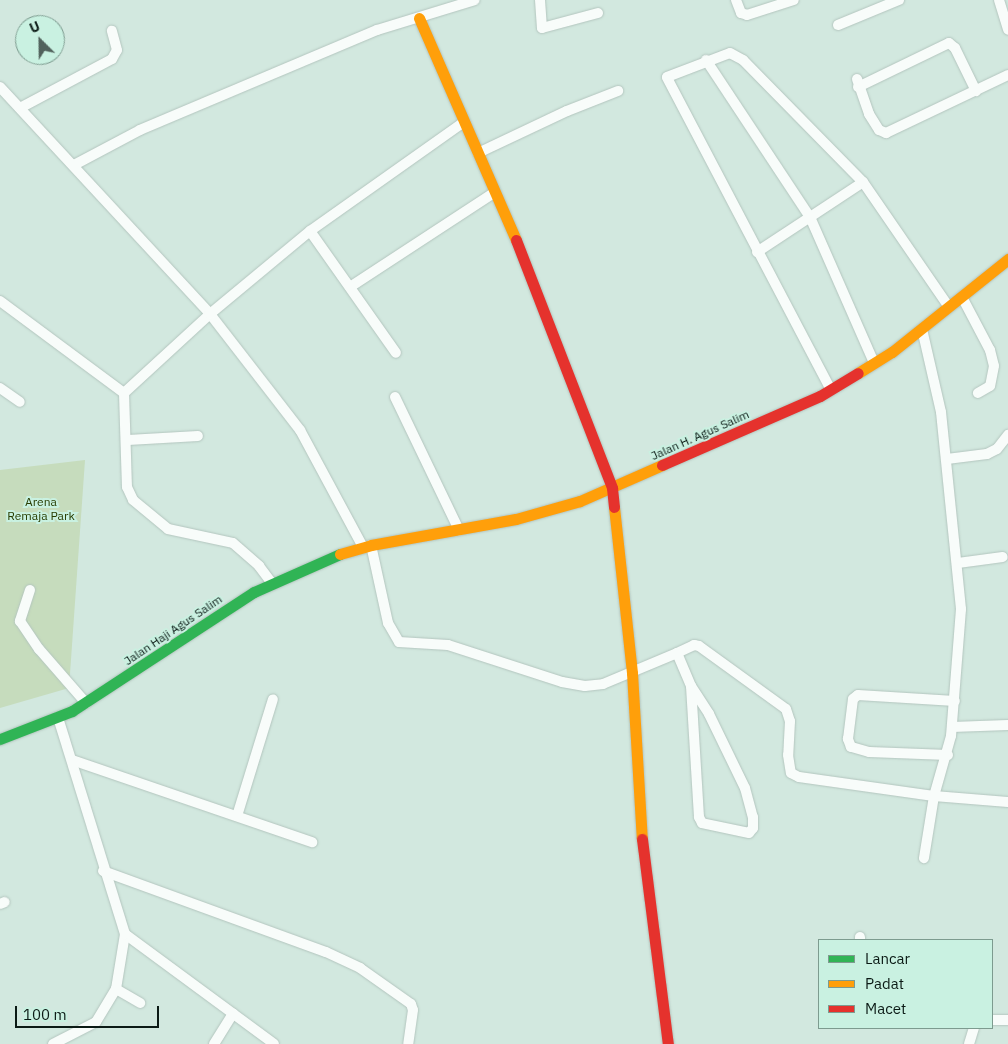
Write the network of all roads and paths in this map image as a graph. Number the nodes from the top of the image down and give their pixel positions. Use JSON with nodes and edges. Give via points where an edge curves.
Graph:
{"nodes":[{"id":1,"x":475,"y":0,"type":"edge"},
{"id":2,"x":540,"y":0,"type":"edge"},
{"id":3,"x":736,"y":0,"type":"edge"},
{"id":4,"x":794,"y":0,"type":"edge"},
{"id":5,"x":899,"y":0,"type":"edge"},
{"id":6,"x":1000,"y":0,"type":"edge"},
{"id":7,"x":598,"y":13,"type":"dead end"},
{"id":8,"x":419,"y":18,"type":"junction"},
{"id":9,"x":838,"y":25,"type":"dead end"},
{"id":10,"x":1008,"y":30,"type":"edge"},
{"id":11,"x":112,"y":31,"type":"dead end"},
{"id":12,"x":706,"y":60,"type":"junction"},
{"id":13,"x":1008,"y":75,"type":"edge"},
{"id":14,"x":0,"y":87,"type":"edge"},
{"id":15,"x":618,"y":91,"type":"dead end"},
{"id":16,"x":976,"y":91,"type":"junction"},
{"id":17,"x":20,"y":108,"type":"junction"},
{"id":18,"x":464,"y":122,"type":"junction"},
{"id":19,"x":478,"y":153,"type":"junction"},
{"id":20,"x":74,"y":165,"type":"junction"},
{"id":21,"x":863,"y":182,"type":"junction"},
{"id":22,"x":495,"y":192,"type":"junction"},
{"id":23,"x":810,"y":217,"type":"junction"},
{"id":24,"x":310,"y":230,"type":"junction"},
{"id":25,"x":757,"y":252,"type":"junction"},
{"id":26,"x":1008,"y":259,"type":"edge"},
{"id":27,"x":350,"y":287,"type":"junction"},
{"id":28,"x":962,"y":296,"type":"junction"},
{"id":29,"x":0,"y":301,"type":"edge"},
{"id":30,"x":949,"y":307,"type":"junction"},
{"id":31,"x":210,"y":314,"type":"junction"},
{"id":32,"x":922,"y":329,"type":"junction"},
{"id":33,"x":396,"y":353,"type":"dead end"},
{"id":34,"x":874,"y":363,"type":"junction"},
{"id":35,"x":0,"y":388,"type":"edge"},
{"id":36,"x":831,"y":390,"type":"junction"},
{"id":37,"x":124,"y":393,"type":"junction"},
{"id":38,"x":978,"y":394,"type":"dead end"},
{"id":39,"x":395,"y":397,"type":"dead end"},
{"id":40,"x":20,"y":402,"type":"dead end"},
{"id":41,"x":1008,"y":435,"type":"edge"},
{"id":42,"x":198,"y":436,"type":"dead end"},
{"id":43,"x":128,"y":440,"type":"junction"},
{"id":44,"x":947,"y":459,"type":"junction"},
{"id":45,"x":612,"y":488,"type":"junction"},
{"id":46,"x":459,"y":530,"type":"junction"},
{"id":47,"x":367,"y":546,"type":"junction"},
{"id":48,"x":1004,"y":556,"type":"dead end"},
{"id":49,"x":958,"y":563,"type":"junction"},
{"id":50,"x":271,"y":582,"type":"junction"},
{"id":51,"x":30,"y":590,"type":"dead end"},
{"id":52,"x":676,"y":653,"type":"junction"},
{"id":53,"x":632,"y":673,"type":"junction"},
{"id":54,"x":690,"y":686,"type":"junction"},
{"id":55,"x":273,"y":699,"type":"dead end"},
{"id":56,"x":955,"y":701,"type":"junction"},
{"id":57,"x":86,"y":702,"type":"junction"},
{"id":58,"x":58,"y":717,"type":"junction"},
{"id":59,"x":1008,"y":725,"type":"edge"},
{"id":60,"x":952,"y":727,"type":"junction"},
{"id":61,"x":0,"y":739,"type":"edge"},
{"id":62,"x":948,"y":755,"type":"junction"},
{"id":63,"x":72,"y":760,"type":"junction"},
{"id":64,"x":934,"y":796,"type":"junction"},
{"id":65,"x":1008,"y":802,"type":"edge"},
{"id":66,"x":237,"y":816,"type":"junction"},
{"id":67,"x":312,"y":842,"type":"dead end"},
{"id":68,"x":924,"y":858,"type":"dead end"},
{"id":69,"x":103,"y":871,"type":"junction"},
{"id":70,"x":125,"y":934,"type":"junction"},
{"id":71,"x":116,"y":989,"type":"junction"},
{"id":72,"x":140,"y":1003,"type":"dead end"},
{"id":73,"x":233,"y":1013,"type":"junction"},
{"id":74,"x":993,"y":1020,"type":"edge"},
{"id":75,"x":1008,"y":1020,"type":"edge"},
{"id":76,"x":974,"y":1029,"type":"edge"},
{"id":77,"x":52,"y":1044,"type":"edge"},
{"id":78,"x":214,"y":1044,"type":"edge"},
{"id":79,"x":274,"y":1044,"type":"edge"},
{"id":80,"x":408,"y":1044,"type":"edge"},
{"id":81,"x":668,"y":1044,"type":"edge"},
{"id":82,"x":969,"y":1044,"type":"edge"}],
"edges":[{"from":1,"to":8,"type":"street"},
{"from":2,"to":7,"type":"street","via":[[542,28]]},
{"from":3,"to":4,"type":"street","via":[[741,13],[747,16]]},
{"from":5,"to":9,"type":"street"},
{"from":6,"to":10,"type":"street"},
{"from":8,"to":18,"type":"main road"},
{"from":8,"to":20,"type":"street","via":[[377,30],[158,123]]},
{"from":11,"to":17,"type":"street","via":[[117,50],[112,59]]},
{"from":12,"to":21,"type":"street","via":[[730,53],[743,60]]},
{"from":12,"to":23,"type":"street"},
{"from":12,"to":25,"type":"street","via":[[667,77]]},
{"from":13,"to":16,"type":"street"},
{"from":14,"to":17,"type":"street"},
{"from":15,"to":19,"type":"street"},
{"from":16,"to":16,"type":"street","via":[[955,48],[949,44],[858,83],[869,114],[879,130],[886,133]]},
{"from":17,"to":20,"type":"street"},
{"from":18,"to":19,"type":"main road"},
{"from":18,"to":24,"type":"street"},
{"from":19,"to":22,"type":"main road"},
{"from":20,"to":31,"type":"street"},
{"from":21,"to":23,"type":"street"},
{"from":21,"to":30,"type":"street"},
{"from":22,"to":27,"type":"street"},
{"from":22,"to":45,"type":"main road"},
{"from":23,"to":25,"type":"street"},
{"from":23,"to":34,"type":"street"},
{"from":24,"to":27,"type":"street"},
{"from":24,"to":31,"type":"street"},
{"from":25,"to":36,"type":"street"},
{"from":26,"to":28,"type":"main road","name":"Jalan H. Agus Salim"},
{"from":27,"to":33,"type":"street"},
{"from":28,"to":30,"type":"main road","name":"Jalan H. Agus Salim"},
{"from":28,"to":38,"type":"street","via":[[990,350],[994,366],[990,386]]},
{"from":29,"to":37,"type":"street"},
{"from":30,"to":32,"type":"main road","name":"Jalan H. Agus Salim"},
{"from":31,"to":37,"type":"street"},
{"from":31,"to":47,"type":"street","via":[[300,430]]},
{"from":32,"to":34,"type":"main road","name":"Jalan H. Agus Salim"},
{"from":32,"to":44,"type":"street","via":[[941,412]]},
{"from":34,"to":36,"type":"main road","name":"Jalan H. Agus Salim"},
{"from":35,"to":40,"type":"street"},
{"from":36,"to":45,"type":"main road","name":"Jalan H. Agus Salim"},
{"from":37,"to":43,"type":"street"},
{"from":39,"to":46,"type":"street"},
{"from":41,"to":44,"type":"street","via":[[997,449],[987,454]]},
{"from":42,"to":43,"type":"street"},
{"from":43,"to":50,"type":"street","via":[[127,487],[133,500],[168,529],[233,543],[259,566]]},
{"from":44,"to":49,"type":"street"},
{"from":45,"to":46,"type":"main road","name":"Jalan H. Agus Salim","via":[[558,508]]},
{"from":45,"to":53,"type":"main road"},
{"from":46,"to":47,"type":"main road","name":"Jalan H. Agus Salim"},
{"from":47,"to":50,"type":"main road","name":"Jalan Haji Agus Salim","via":[[322,560]]},
{"from":47,"to":53,"type":"street","via":[[388,623],[399,642],[448,645],[562,682],[585,686],[603,684]]},
{"from":48,"to":49,"type":"street"},
{"from":49,"to":56,"type":"street","via":[[961,609]]},
{"from":50,"to":57,"type":"main road","name":"Jalan Haji Agus Salim"},
{"from":51,"to":57,"type":"street","via":[[20,621],[39,649]]},
{"from":52,"to":53,"type":"street"},
{"from":52,"to":54,"type":"street"},
{"from":52,"to":64,"type":"street","via":[[694,645],[700,646],[786,709],[790,721],[788,755],[791,773],[799,777]]},
{"from":53,"to":81,"type":"main road","via":[[638,806]]},
{"from":54,"to":54,"type":"street","via":[[709,714],[745,788],[753,817],[753,828],[749,833],[702,822],[698,817]]},
{"from":55,"to":66,"type":"street"},
{"from":56,"to":60,"type":"street"},
{"from":56,"to":62,"type":"street","via":[[858,695],[853,699],[848,739],[851,746],[869,752]]},
{"from":57,"to":58,"type":"main road","name":"Jalan Haji Agus Salim"},
{"from":58,"to":61,"type":"main road","name":"Jalan Haji Agus Salim"},
{"from":58,"to":63,"type":"street"},
{"from":59,"to":60,"type":"street"},
{"from":60,"to":62,"type":"street"},
{"from":62,"to":64,"type":"street"},
{"from":63,"to":66,"type":"street"},
{"from":63,"to":69,"type":"street"},
{"from":64,"to":65,"type":"street"},
{"from":64,"to":68,"type":"street"},
{"from":66,"to":67,"type":"street"},
{"from":69,"to":70,"type":"street"},
{"from":69,"to":80,"type":"street","via":[[326,952],[360,968],[414,1010]]},
{"from":70,"to":71,"type":"street"},
{"from":70,"to":73,"type":"street"},
{"from":71,"to":72,"type":"street"},
{"from":71,"to":77,"type":"street","via":[[96,1022]]},
{"from":73,"to":78,"type":"street"},
{"from":73,"to":79,"type":"street"},
{"from":74,"to":75,"type":"street"},
{"from":76,"to":82,"type":"street"}]}
